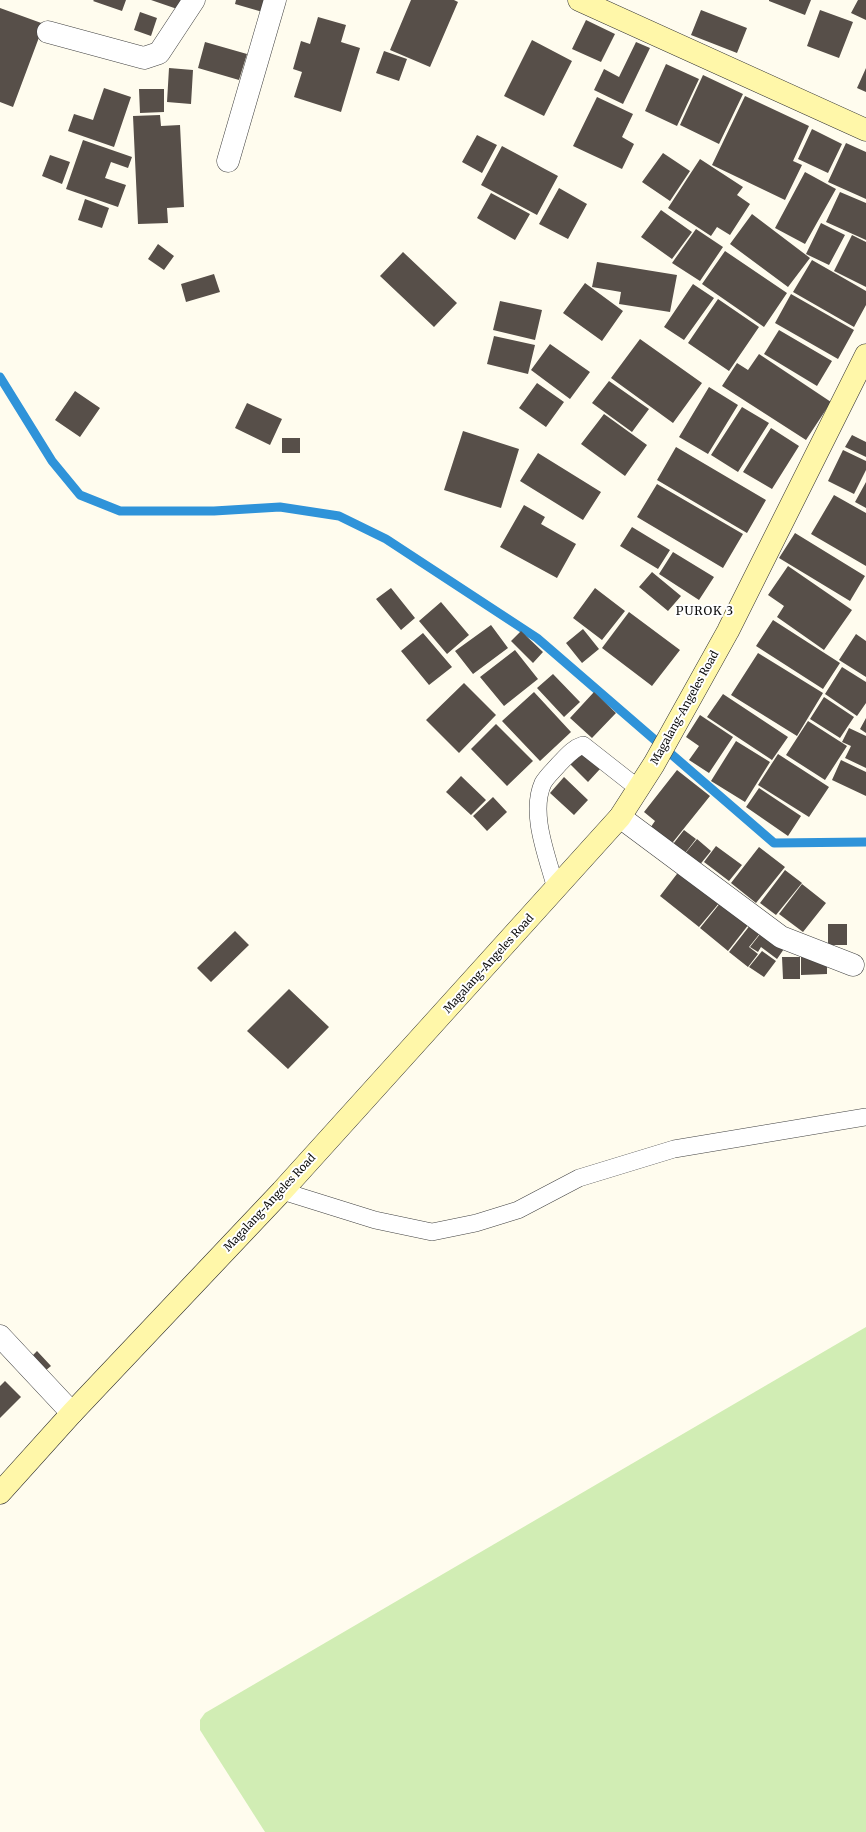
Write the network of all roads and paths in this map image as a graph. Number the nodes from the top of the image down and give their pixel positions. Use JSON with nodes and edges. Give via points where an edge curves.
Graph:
{"nodes":[{"id":1,"x":194,"y":0,"type":"edge"},
{"id":2,"x":275,"y":0,"type":"edge"},
{"id":3,"x":579,"y":0,"type":"edge"},
{"id":4,"x":48,"y":32,"type":"dead end"},
{"id":5,"x":866,"y":130,"type":"edge"},
{"id":6,"x":228,"y":161,"type":"dead end"},
{"id":7,"x":866,"y":355,"type":"edge"},
{"id":8,"x":639,"y":789,"type":"junction"},
{"id":9,"x":620,"y":817,"type":"junction"},
{"id":10,"x":556,"y":889,"type":"junction"},
{"id":11,"x":853,"y":965,"type":"dead end"},
{"id":12,"x":866,"y":1117,"type":"edge"},
{"id":13,"x":282,"y":1191,"type":"junction"},
{"id":14,"x":0,"y":1336,"type":"edge"},
{"id":15,"x":72,"y":1413,"type":"junction"},
{"id":16,"x":0,"y":1493,"type":"edge"}],
"edges":[{"from":1,"to":4,"type":"street","via":[[159,53],[144,58]]},
{"from":2,"to":6,"type":"street"},
{"from":3,"to":5,"type":"main road"},
{"from":7,"to":8,"type":"main road","name":"Magalang-Angeles Road","via":[[728,631]]},
{"from":8,"to":9,"type":"main road","name":"Magalang-Angeles Road"},
{"from":8,"to":10,"type":"lane","via":[[583,745],[577,746],[551,773],[540,794],[538,820]]},
{"from":9,"to":10,"type":"main road","name":"Magalang-Angeles Road"},
{"from":9,"to":11,"type":"street","via":[[781,937]]},
{"from":10,"to":13,"type":"main road","name":"Magalang-Angeles Road"},
{"from":12,"to":13,"type":"lane","via":[[674,1149],[579,1178],[518,1210],[476,1224],[432,1232],[375,1220]]},
{"from":13,"to":15,"type":"main road","name":"Magalang-Angeles Road"},
{"from":14,"to":15,"type":"street"},
{"from":15,"to":16,"type":"main road","name":"Magalang-Angeles Road"}]}
